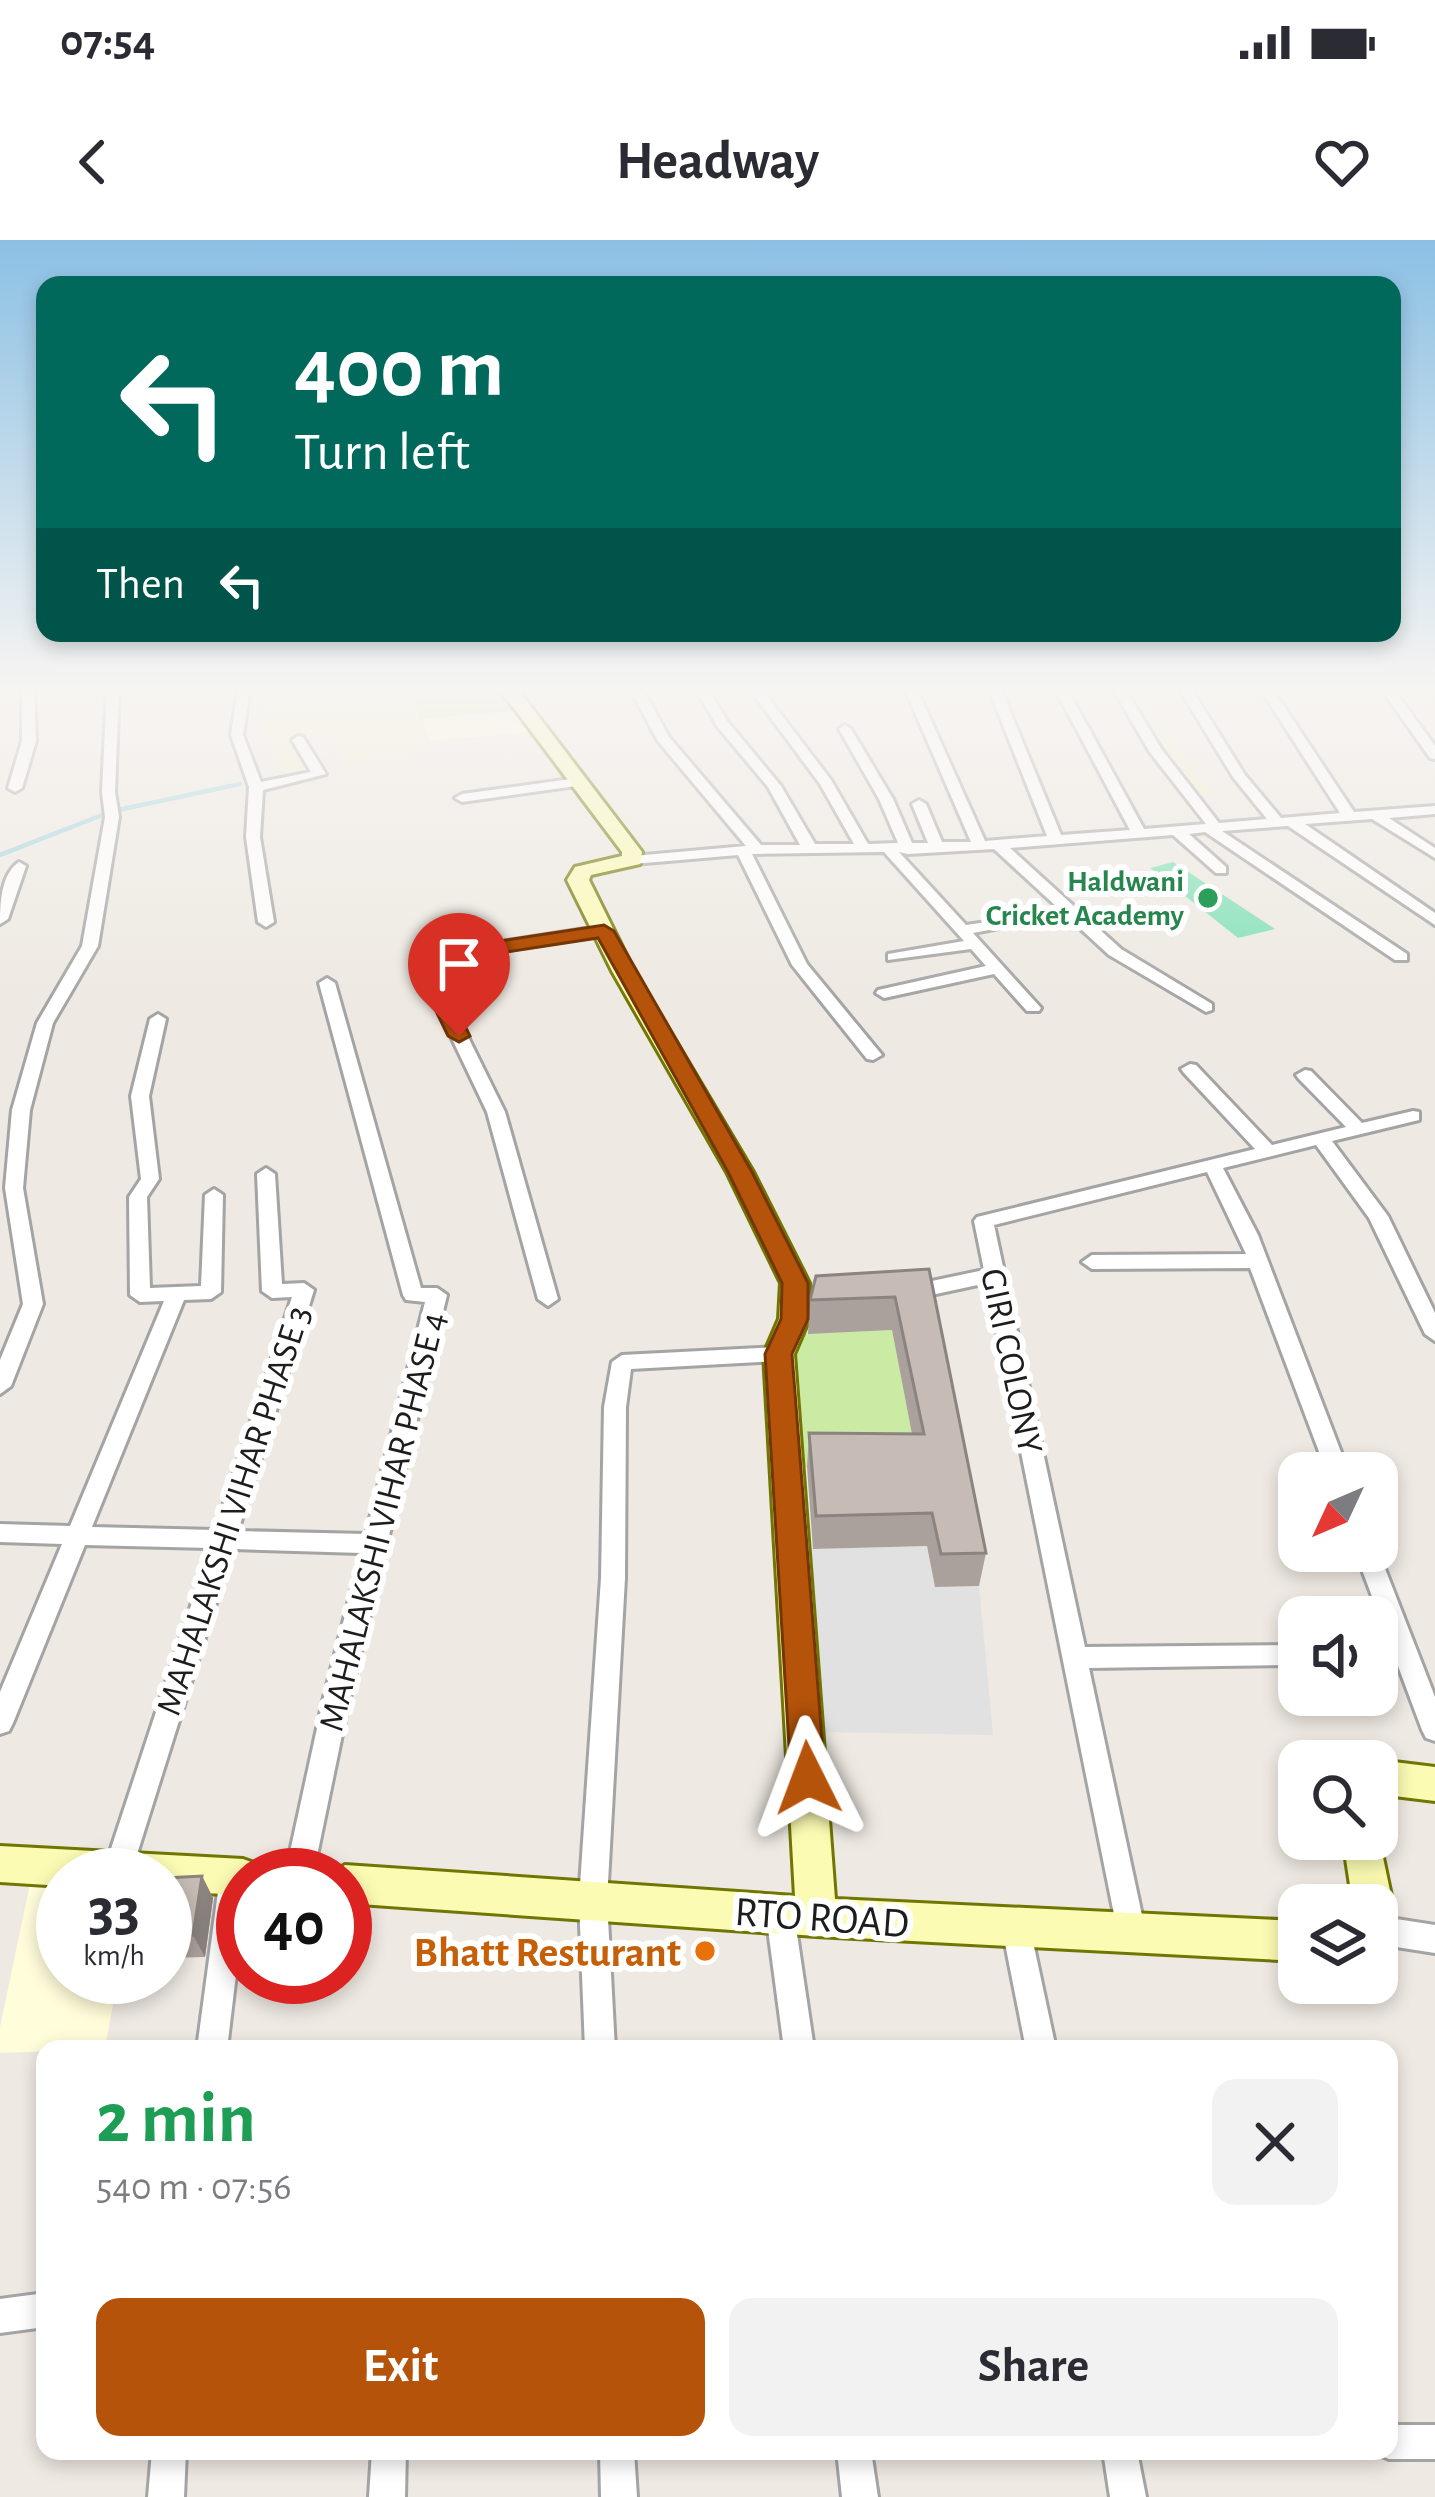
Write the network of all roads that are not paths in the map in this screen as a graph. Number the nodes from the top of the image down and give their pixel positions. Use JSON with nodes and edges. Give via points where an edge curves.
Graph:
{"nodes":[{"id":1,"x":107,"y":792,"type":"edge"},
{"id":2,"x":256,"y":792,"type":"edge"},
{"id":3,"x":503,"y":792,"type":"edge"},
{"id":4,"x":586,"y":792,"type":"edge"},
{"id":5,"x":705,"y":792,"type":"edge"},
{"id":6,"x":778,"y":792,"type":"edge"},
{"id":7,"x":832,"y":792,"type":"edge"},
{"id":8,"x":882,"y":792,"type":"edge"},
{"id":9,"x":956,"y":792,"type":"edge"},
{"id":10,"x":1037,"y":792,"type":"edge"},
{"id":11,"x":1117,"y":792,"type":"edge"},
{"id":12,"x":1187,"y":792,"type":"edge"},
{"id":13,"x":1255,"y":792,"type":"edge"},
{"id":14,"x":1334,"y":792,"type":"edge"},
{"id":15,"x":462,"y":798,"type":"dead end"},
{"id":16,"x":919,"y":804,"type":"dead end"},
{"id":17,"x":1432,"y":813,"type":"edge"},
{"id":18,"x":1374,"y":814,"type":"junction"},
{"id":19,"x":1349,"y":816,"type":"junction"},
{"id":20,"x":1285,"y":823,"type":"junction"},
{"id":21,"x":1213,"y":828,"type":"junction"},
{"id":22,"x":1176,"y":830,"type":"junction"},
{"id":23,"x":1139,"y":833,"type":"junction"},
{"id":24,"x":1057,"y":840,"type":"junction"},
{"id":25,"x":998,"y":845,"type":"junction"},
{"id":26,"x":980,"y":847,"type":"junction"},
{"id":27,"x":810,"y":849,"type":"junction"},
{"id":28,"x":938,"y":849,"type":"junction"},
{"id":29,"x":750,"y":850,"type":"junction"},
{"id":30,"x":866,"y":850,"type":"junction"},
{"id":31,"x":899,"y":850,"type":"junction"},
{"id":32,"x":1435,"y":854,"type":"edge"},
{"id":33,"x":633,"y":860,"type":"junction"},
{"id":34,"x":20,"y":866,"type":"dead end"},
{"id":35,"x":1221,"y":870,"type":"dead end"},
{"id":36,"x":1031,"y":918,"type":"dead end"},
{"id":37,"x":0,"y":919,"type":"edge"},
{"id":38,"x":1435,"y":920,"type":"edge"},
{"id":39,"x":266,"y":922,"type":"dead end"},
{"id":40,"x":962,"y":930,"type":"junction"},
{"id":41,"x":604,"y":931,"type":"junction"},
{"id":42,"x":974,"y":944,"type":"junction"},
{"id":43,"x":894,"y":957,"type":"dead end"},
{"id":44,"x":1401,"y":957,"type":"dead end"},
{"id":45,"x":995,"y":969,"type":"junction"},
{"id":46,"x":327,"y":983,"type":"dead end"},
{"id":47,"x":884,"y":993,"type":"dead end"},
{"id":48,"x":1206,"y":1007,"type":"dead end"},
{"id":49,"x":1033,"y":1008,"type":"dead end"},
{"id":50,"x":158,"y":1019,"type":"dead end"},
{"id":51,"x":873,"y":1055,"type":"dead end"},
{"id":52,"x":1190,"y":1069,"type":"dead end"},
{"id":53,"x":1305,"y":1076,"type":"dead end"},
{"id":54,"x":1413,"y":1116,"type":"dead end"},
{"id":55,"x":1358,"y":1129,"type":"junction"},
{"id":56,"x":1320,"y":1138,"type":"junction"},
{"id":57,"x":1267,"y":1151,"type":"junction"},
{"id":58,"x":1212,"y":1164,"type":"junction"},
{"id":59,"x":266,"y":1174,"type":"dead end"},
{"id":60,"x":214,"y":1195,"type":"dead end"},
{"id":61,"x":1257,"y":1261,"type":"junction"},
{"id":62,"x":1092,"y":1262,"type":"dead end"},
{"id":63,"x":995,"y":1274,"type":"junction"},
{"id":64,"x":908,"y":1294,"type":"edge"},
{"id":65,"x":1426,"y":1294,"type":"edge"},
{"id":66,"x":176,"y":1295,"type":"junction"},
{"id":67,"x":548,"y":1299,"type":"dead end"},
{"id":68,"x":1435,"y":1334,"type":"edge"},
{"id":69,"x":778,"y":1354,"type":"junction"},
{"id":70,"x":0,"y":1386,"type":"edge"},
{"id":71,"x":1330,"y":1452,"type":"edge"},
{"id":72,"x":0,"y":1533,"type":"edge"},
{"id":73,"x":79,"y":1536,"type":"junction"},
{"id":74,"x":224,"y":1541,"type":"junction"},
{"id":75,"x":376,"y":1544,"type":"junction"},
{"id":76,"x":1375,"y":1572,"type":"edge"},
{"id":77,"x":1278,"y":1655,"type":"edge"},
{"id":78,"x":1076,"y":1658,"type":"junction"},
{"id":79,"x":0,"y":1723,"type":"edge"},
{"id":80,"x":1435,"y":1730,"type":"edge"},
{"id":81,"x":1398,"y":1779,"type":"edge"},
{"id":82,"x":1435,"y":1784,"type":"edge"},
{"id":83,"x":125,"y":1848,"type":"edge"},
{"id":84,"x":305,"y":1848,"type":"edge"},
{"id":85,"x":0,"y":1864,"type":"edge"},
{"id":86,"x":36,"y":1866,"type":"edge"},
{"id":87,"x":372,"y":1886,"type":"edge"},
{"id":88,"x":593,"y":1900,"type":"junction"},
{"id":89,"x":798,"y":1915,"type":"junction"},
{"id":90,"x":1016,"y":1928,"type":"junction"},
{"id":91,"x":1398,"y":1933,"type":"edge"},
{"id":92,"x":1132,"y":1934,"type":"junction"},
{"id":93,"x":1435,"y":1939,"type":"edge"},
{"id":94,"x":1278,"y":1940,"type":"edge"},
{"id":95,"x":219,"y":2004,"type":"edge"},
{"id":96,"x":213,"y":2040,"type":"edge"},
{"id":97,"x":600,"y":2040,"type":"edge"},
{"id":98,"x":799,"y":2040,"type":"edge"},
{"id":99,"x":1039,"y":2040,"type":"edge"},
{"id":100,"x":36,"y":2311,"type":"edge"},
{"id":101,"x":0,"y":2316,"type":"edge"},
{"id":102,"x":1398,"y":2442,"type":"edge"},
{"id":103,"x":1435,"y":2442,"type":"edge"},
{"id":104,"x":169,"y":2460,"type":"edge"},
{"id":105,"x":388,"y":2460,"type":"edge"},
{"id":106,"x":617,"y":2460,"type":"edge"},
{"id":107,"x":855,"y":2460,"type":"edge"},
{"id":108,"x":1122,"y":2460,"type":"edge"},
{"id":109,"x":166,"y":2497,"type":"edge"},
{"id":110,"x":387,"y":2497,"type":"edge"},
{"id":111,"x":619,"y":2497,"type":"edge"},
{"id":112,"x":860,"y":2497,"type":"edge"},
{"id":113,"x":1128,"y":2497,"type":"edge"}],
"edges":[{"from":1,"to":70,"type":"street","via":[[112,817],[90,946],[45,1023],[21,1110],[14,1188],[33,1304]]},
{"from":2,"to":39,"type":"street","via":[[253,838]]},
{"from":3,"to":15,"type":"street"},
{"from":4,"to":33,"type":"street"},
{"from":5,"to":29,"type":"street"},
{"from":6,"to":27,"type":"street"},
{"from":7,"to":30,"type":"street"},
{"from":8,"to":31,"type":"street"},
{"from":9,"to":26,"type":"street"},
{"from":10,"to":24,"type":"street"},
{"from":11,"to":23,"type":"street"},
{"from":12,"to":21,"type":"street"},
{"from":13,"to":20,"type":"street"},
{"from":14,"to":19,"type":"street"},
{"from":16,"to":28,"type":"street"},
{"from":17,"to":18,"type":"street"},
{"from":18,"to":19,"type":"street"},
{"from":18,"to":32,"type":"street"},
{"from":19,"to":20,"type":"street"},
{"from":20,"to":21,"type":"street"},
{"from":20,"to":38,"type":"street"},
{"from":21,"to":22,"type":"street"},
{"from":21,"to":44,"type":"street"},
{"from":22,"to":23,"type":"street"},
{"from":22,"to":35,"type":"street"},
{"from":23,"to":24,"type":"street"},
{"from":24,"to":25,"type":"street"},
{"from":25,"to":26,"type":"street"},
{"from":25,"to":48,"type":"street","via":[[1115,952]]},
{"from":26,"to":28,"type":"street"},
{"from":27,"to":29,"type":"street"},
{"from":27,"to":30,"type":"street"},
{"from":28,"to":31,"type":"street"},
{"from":29,"to":33,"type":"street"},
{"from":29,"to":51,"type":"street","via":[[800,965]]},
{"from":30,"to":31,"type":"street"},
{"from":31,"to":40,"type":"street"},
{"from":33,"to":41,"type":"street","via":[[577,875]]},
{"from":34,"to":37,"type":"street"},
{"from":36,"to":40,"type":"street"},
{"from":40,"to":42,"type":"street"},
{"from":41,"to":67,"type":"street","via":[[422,959],[496,1112]]},
{"from":41,"to":69,"type":"street","via":[[795,1283],[794,1319]]},
{"from":42,"to":43,"type":"street"},
{"from":42,"to":45,"type":"street"},
{"from":45,"to":47,"type":"street"},
{"from":45,"to":49,"type":"street"},
{"from":46,"to":75,"type":"street","name":"MAHALAKSHI VIHAR PHASE 4","via":[[413,1295],[437,1295]]},
{"from":50,"to":66,"type":"street","via":[[140,1096],[150,1179],[137,1197],[140,1295]]},
{"from":52,"to":57,"type":"street"},
{"from":53,"to":55,"type":"street"},
{"from":54,"to":55,"type":"street","name":"GIRI COLONY"},
{"from":55,"to":56,"type":"street","name":"GIRI COLONY"},
{"from":56,"to":57,"type":"street","name":"GIRI COLONY"},
{"from":56,"to":65,"type":"street"},
{"from":57,"to":58,"type":"street","name":"GIRI COLONY"},
{"from":58,"to":61,"type":"street"},
{"from":58,"to":63,"type":"street","name":"GIRI COLONY","via":[[984,1221]]},
{"from":59,"to":74,"type":"street","name":"MAHALAKSHI VIHAR PHASE 3","via":[[272,1292],[304,1290]]},
{"from":60,"to":66,"type":"street","via":[[211,1292]]},
{"from":61,"to":62,"type":"street"},
{"from":61,"to":71,"type":"street"},
{"from":63,"to":64,"type":"street"},
{"from":63,"to":78,"type":"street","name":"GIRI COLONY"},
{"from":65,"to":68,"type":"street"},
{"from":66,"to":73,"type":"street"},
{"from":69,"to":88,"type":"street","via":[[622,1362]]},
{"from":69,"to":89,"type":"street"},
{"from":72,"to":73,"type":"street"},
{"from":73,"to":74,"type":"street"},
{"from":73,"to":79,"type":"street"},
{"from":74,"to":75,"type":"street"},
{"from":74,"to":83,"type":"street","name":"MAHALAKSHI VIHAR PHASE 3"},
{"from":75,"to":84,"type":"street","name":"MAHALAKSHI VIHAR PHASE 4"},
{"from":76,"to":80,"type":"street"},
{"from":77,"to":78,"type":"street"},
{"from":78,"to":92,"type":"street","name":"GIRI COLONY"},
{"from":81,"to":82,"type":"street"},
{"from":85,"to":86,"type":"street"},
{"from":87,"to":88,"type":"street","name":"RTO ROAD"},
{"from":88,"to":89,"type":"street","name":"RTO ROAD"},
{"from":88,"to":97,"type":"street"},
{"from":89,"to":90,"type":"street","name":"RTO ROAD"},
{"from":89,"to":98,"type":"street"},
{"from":90,"to":92,"type":"street","name":"RTO ROAD"},
{"from":90,"to":99,"type":"street"},
{"from":91,"to":93,"type":"street"},
{"from":92,"to":94,"type":"street","name":"RTO ROAD"},
{"from":95,"to":96,"type":"street"},
{"from":100,"to":101,"type":"street"},
{"from":102,"to":103,"type":"street"},
{"from":104,"to":109,"type":"street"},
{"from":105,"to":110,"type":"street"},
{"from":106,"to":111,"type":"street"},
{"from":107,"to":112,"type":"street"},
{"from":108,"to":113,"type":"street"}]}
